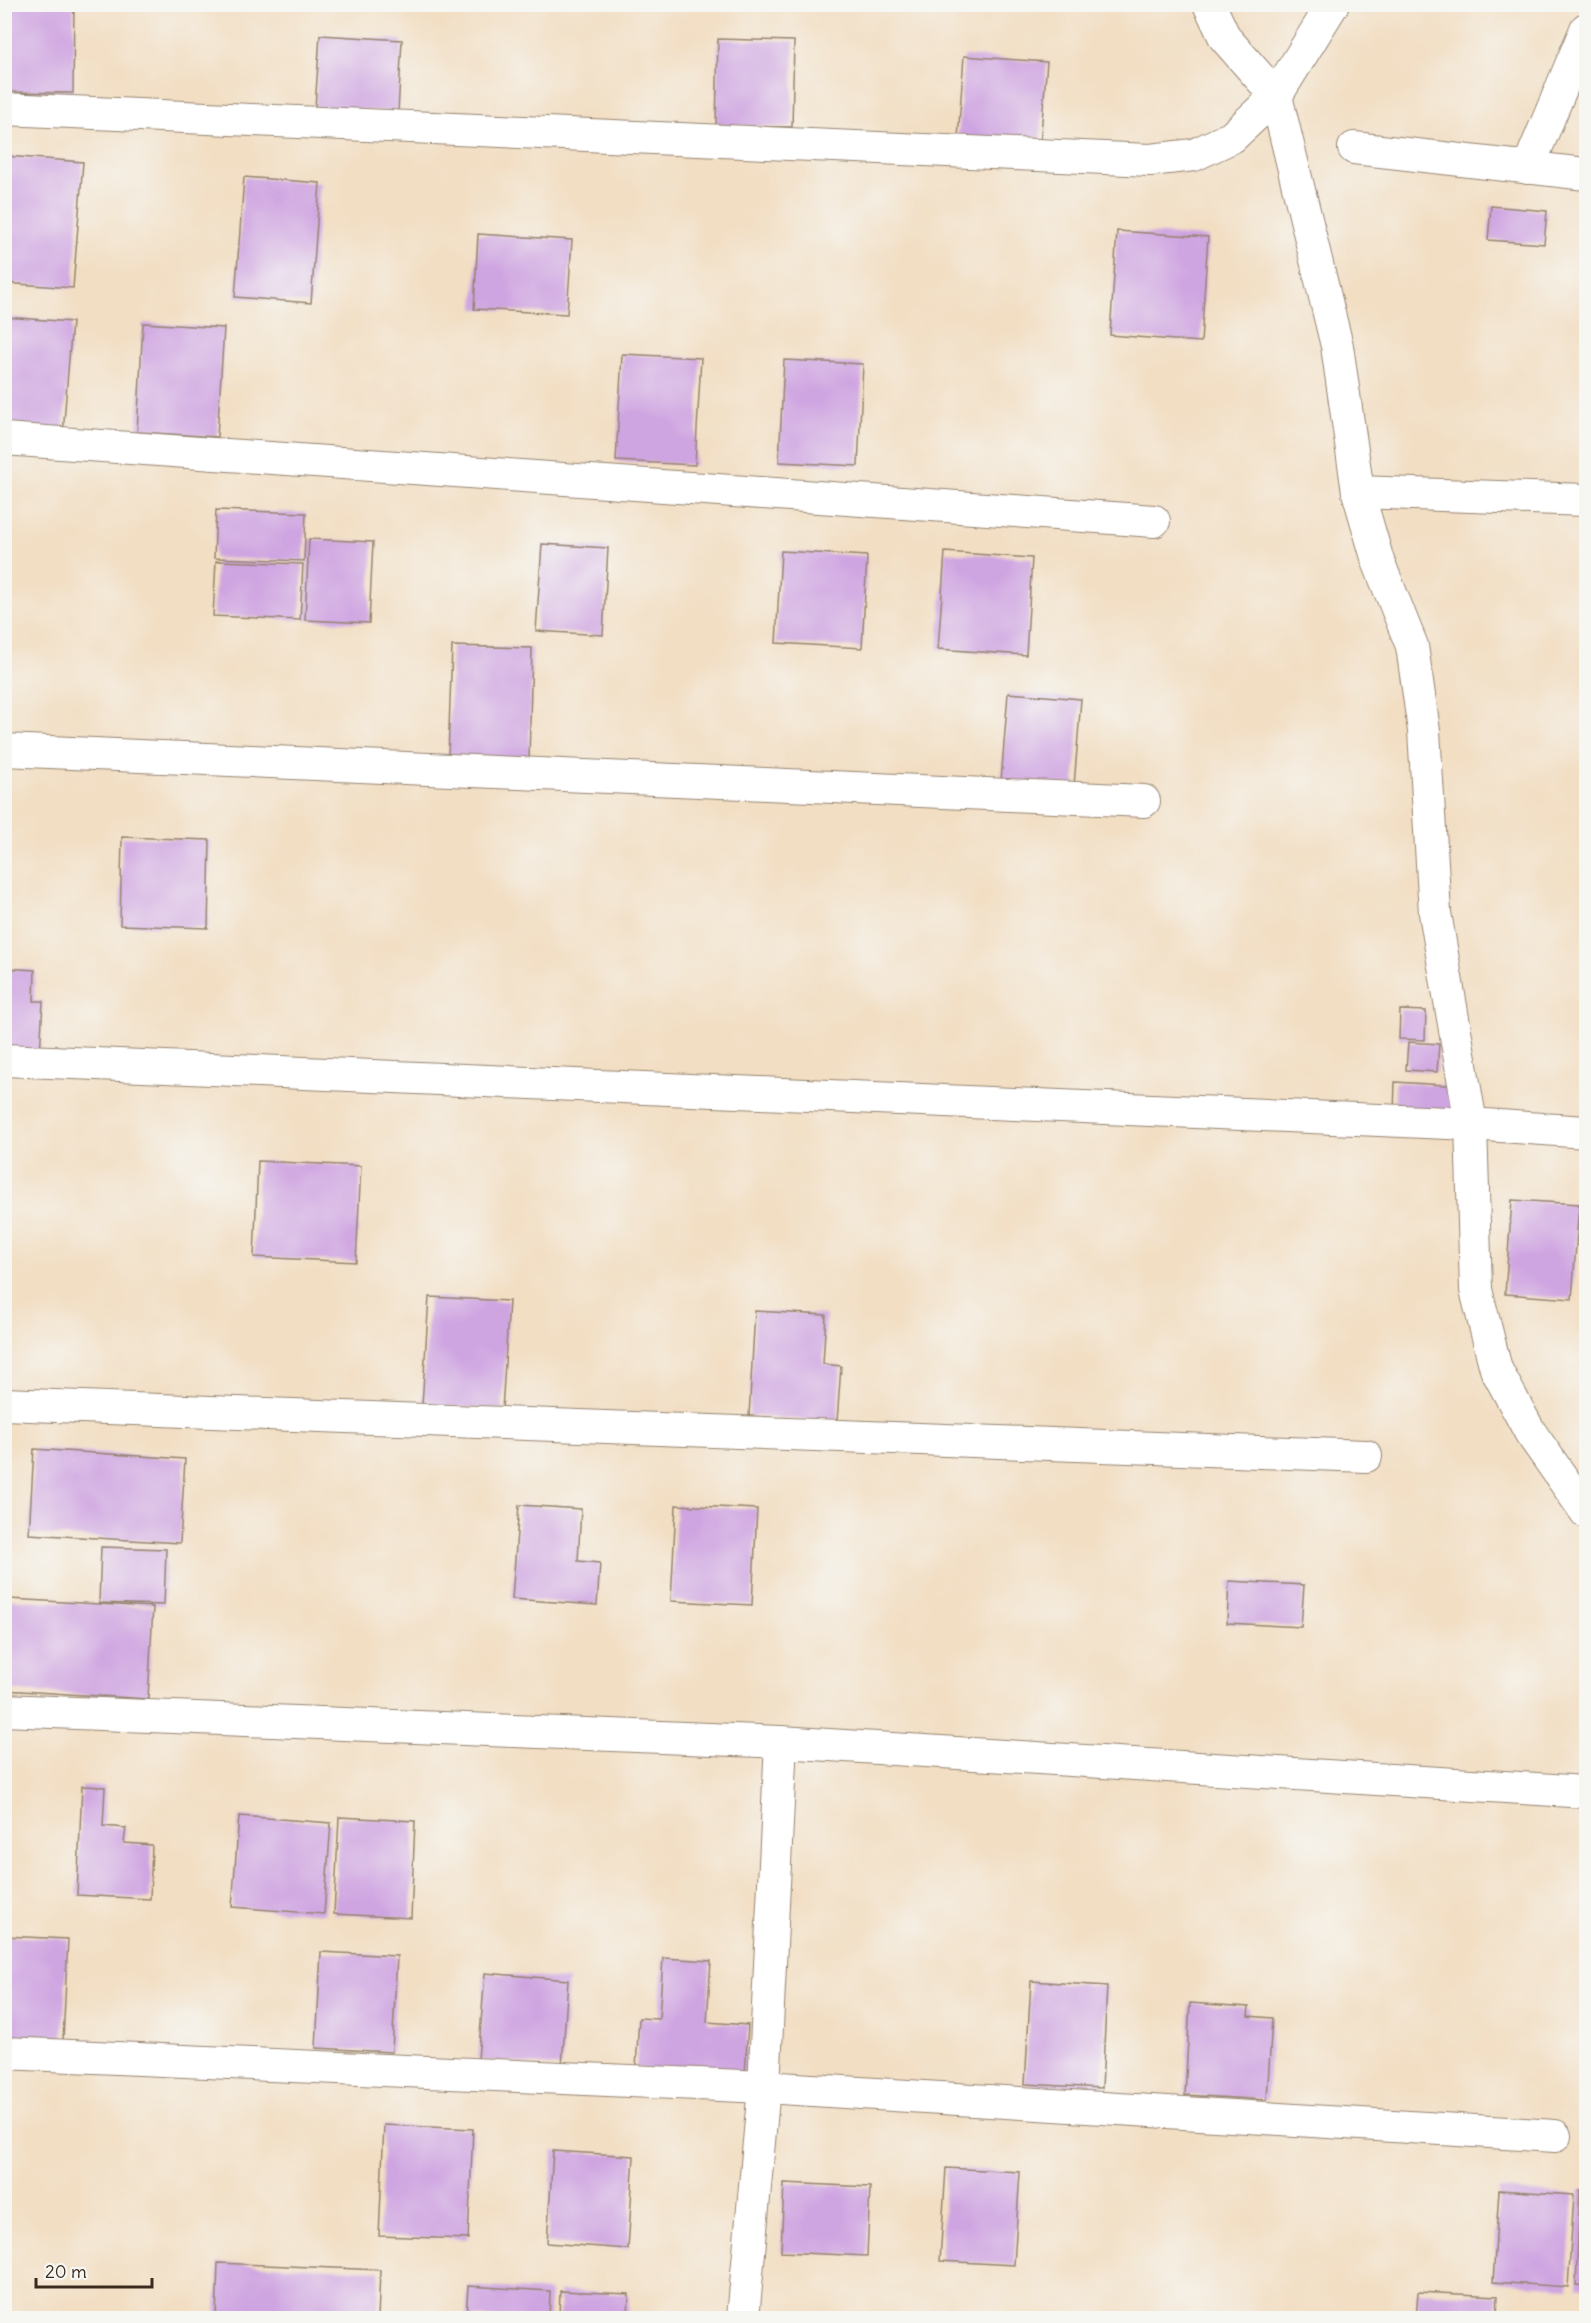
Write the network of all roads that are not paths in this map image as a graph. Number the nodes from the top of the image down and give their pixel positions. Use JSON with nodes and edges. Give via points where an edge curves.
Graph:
{"nodes":[{"id":1,"x":1209,"y":4,"type":"edge"},
{"id":2,"x":1333,"y":4,"type":"edge"},
{"id":3,"x":1587,"y":29,"type":"edge"},
{"id":4,"x":1276,"y":96,"type":"junction"},
{"id":5,"x":4,"y":109,"type":"edge"},
{"id":6,"x":1354,"y":148,"type":"dead end"},
{"id":7,"x":1528,"y":168,"type":"junction"},
{"id":8,"x":1587,"y":174,"type":"edge"},
{"id":9,"x":4,"y":439,"type":"edge"},
{"id":10,"x":1358,"y":492,"type":"junction"},
{"id":11,"x":1587,"y":500,"type":"edge"},
{"id":12,"x":1154,"y":521,"type":"dead end"},
{"id":13,"x":4,"y":750,"type":"edge"},
{"id":14,"x":1143,"y":801,"type":"dead end"},
{"id":15,"x":4,"y":1060,"type":"edge"},
{"id":16,"x":1471,"y":1124,"type":"junction"},
{"id":17,"x":1587,"y":1132,"type":"edge"},
{"id":18,"x":4,"y":1404,"type":"edge"},
{"id":19,"x":1366,"y":1456,"type":"dead end"},
{"id":20,"x":1587,"y":1512,"type":"edge"},
{"id":21,"x":4,"y":1710,"type":"edge"},
{"id":22,"x":781,"y":1742,"type":"junction"},
{"id":23,"x":1587,"y":1792,"type":"edge"},
{"id":24,"x":4,"y":2053,"type":"edge"},
{"id":25,"x":764,"y":2087,"type":"junction"},
{"id":26,"x":1555,"y":2136,"type":"dead end"},
{"id":27,"x":743,"y":2319,"type":"edge"}],
"edges":[{"from":1,"to":4,"type":"street","via":[[1225,38]]},
{"from":2,"to":4,"type":"street"},
{"from":3,"to":7,"type":"street"},
{"from":4,"to":5,"type":"street","via":[[1232,137],[1194,154],[1150,160]]},
{"from":4,"to":10,"type":"street","via":[[1337,346]]},
{"from":6,"to":7,"type":"street"},
{"from":7,"to":8,"type":"street"},
{"from":9,"to":12,"type":"street"},
{"from":10,"to":11,"type":"street"},
{"from":10,"to":16,"type":"street","via":[[1378,561],[1412,646],[1424,731],[1435,913]]},
{"from":13,"to":14,"type":"street"},
{"from":15,"to":16,"type":"street"},
{"from":16,"to":17,"type":"street"},
{"from":16,"to":20,"type":"street","via":[[1476,1290],[1496,1369],[1530,1432]]},
{"from":18,"to":19,"type":"street"},
{"from":21,"to":22,"type":"street"},
{"from":22,"to":23,"type":"street"},
{"from":22,"to":25,"type":"street"},
{"from":24,"to":25,"type":"street"},
{"from":25,"to":26,"type":"street"},
{"from":25,"to":27,"type":"street"}]}
